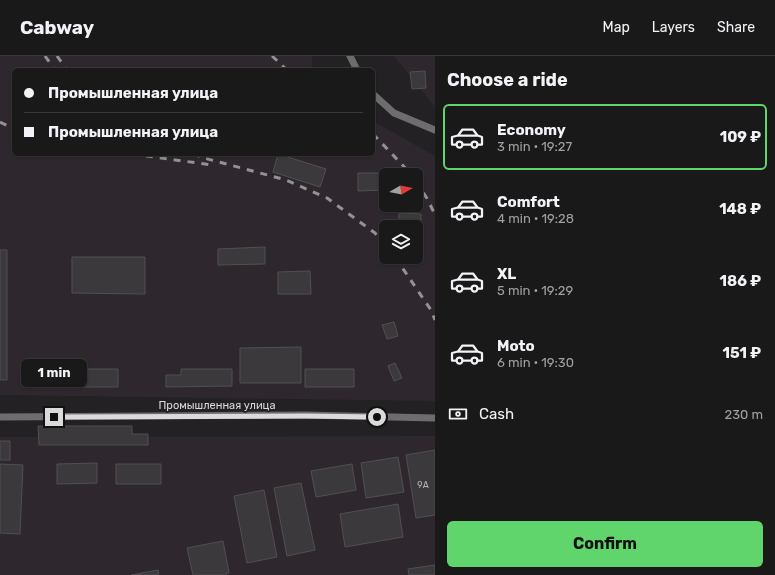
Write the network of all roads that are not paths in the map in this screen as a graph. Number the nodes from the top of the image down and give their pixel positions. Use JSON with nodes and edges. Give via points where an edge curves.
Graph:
{"nodes":[{"id":1,"x":350,"y":56,"type":"edge"},
{"id":2,"x":356,"y":68,"type":"edge"},
{"id":3,"x":375,"y":96,"type":"edge"},
{"id":4,"x":435,"y":130,"type":"edge"},
{"id":5,"x":0,"y":417,"type":"edge"},
{"id":6,"x":435,"y":418,"type":"edge"}],
"edges":[{"from":1,"to":2,"type":"street"},
{"from":3,"to":4,"type":"street","via":[[394,113]]},
{"from":5,"to":6,"type":"street","name":"Промышленная улица"}]}
